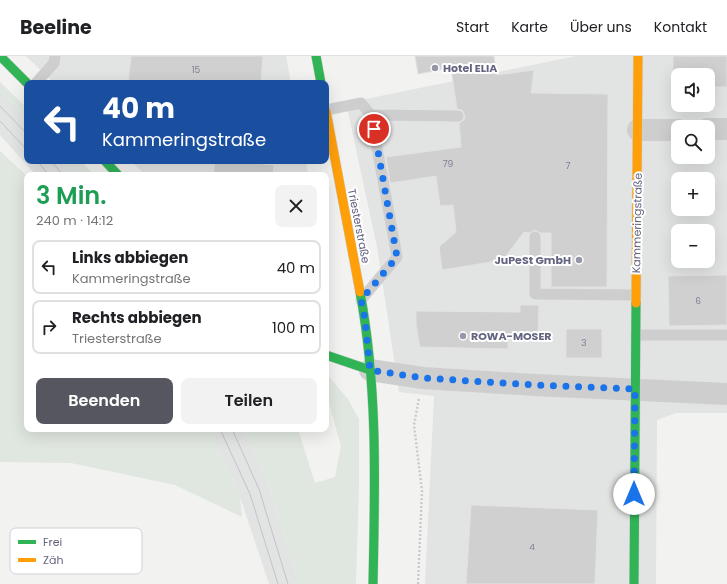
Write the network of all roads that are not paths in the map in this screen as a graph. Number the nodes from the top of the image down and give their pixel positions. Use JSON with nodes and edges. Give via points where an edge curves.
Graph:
{"nodes":[{"id":1,"x":0,"y":56,"type":"edge"},
{"id":2,"x":55,"y":56,"type":"edge"},
{"id":3,"x":316,"y":56,"type":"edge"},
{"id":4,"x":638,"y":56,"type":"edge"},
{"id":5,"x":24,"y":80,"type":"edge"},
{"id":6,"x":39,"y":80,"type":"edge"},
{"id":7,"x":320,"y":80,"type":"edge"},
{"id":8,"x":329,"y":109,"type":"edge"},
{"id":9,"x":371,"y":115,"type":"junction"},
{"id":10,"x":458,"y":116,"type":"dead end"},
{"id":11,"x":329,"y":126,"type":"edge"},
{"id":12,"x":715,"y":129,"type":"edge"},
{"id":13,"x":727,"y":129,"type":"edge"},
{"id":14,"x":638,"y":130,"type":"junction"},
{"id":15,"x":671,"y":130,"type":"edge"},
{"id":16,"x":108,"y":164,"type":"edge"},
{"id":17,"x":115,"y":172,"type":"edge"},
{"id":18,"x":535,"y":237,"type":"dead end"},
{"id":19,"x":636,"y":295,"type":"junction"},
{"id":20,"x":361,"y":300,"type":"junction"},
{"id":21,"x":636,"y":335,"type":"junction"},
{"id":22,"x":727,"y":335,"type":"edge"},
{"id":23,"x":329,"y":357,"type":"edge"},
{"id":24,"x":370,"y":370,"type":"junction"},
{"id":25,"x":635,"y":389,"type":"junction"},
{"id":26,"x":727,"y":394,"type":"edge"},
{"id":27,"x":373,"y":584,"type":"edge"},
{"id":28,"x":634,"y":584,"type":"edge"}],
"edges":[{"from":1,"to":5,"type":"street"},
{"from":2,"to":6,"type":"lane","via":[[54,63]]},
{"from":3,"to":7,"type":"street"},
{"from":4,"to":14,"type":"street","name":"Kammeringstraße"},
{"from":8,"to":9,"type":"lane","via":[[361,103]]},
{"from":9,"to":10,"type":"lane"},
{"from":9,"to":20,"type":"lane","via":[[397,257]]},
{"from":11,"to":20,"type":"street","name":"Triesterstraße"},
{"from":12,"to":13,"type":"street"},
{"from":14,"to":15,"type":"street"},
{"from":14,"to":19,"type":"street","name":"Kammeringstraße"},
{"from":16,"to":17,"type":"street"},
{"from":18,"to":19,"type":"lane","via":[[535,294]]},
{"from":19,"to":21,"type":"street","name":"Kammeringstraße"},
{"from":20,"to":24,"type":"street","name":"Triesterstraße"},
{"from":21,"to":22,"type":"lane"},
{"from":21,"to":25,"type":"street","name":"Kammeringstraße"},
{"from":23,"to":24,"type":"street"},
{"from":24,"to":25,"type":"street","via":[[423,378]]},
{"from":24,"to":27,"type":"street","name":"Triesterstraße","via":[[375,472]]},
{"from":25,"to":26,"type":"street"},
{"from":25,"to":28,"type":"street","name":"Kammeringstraße"}]}
